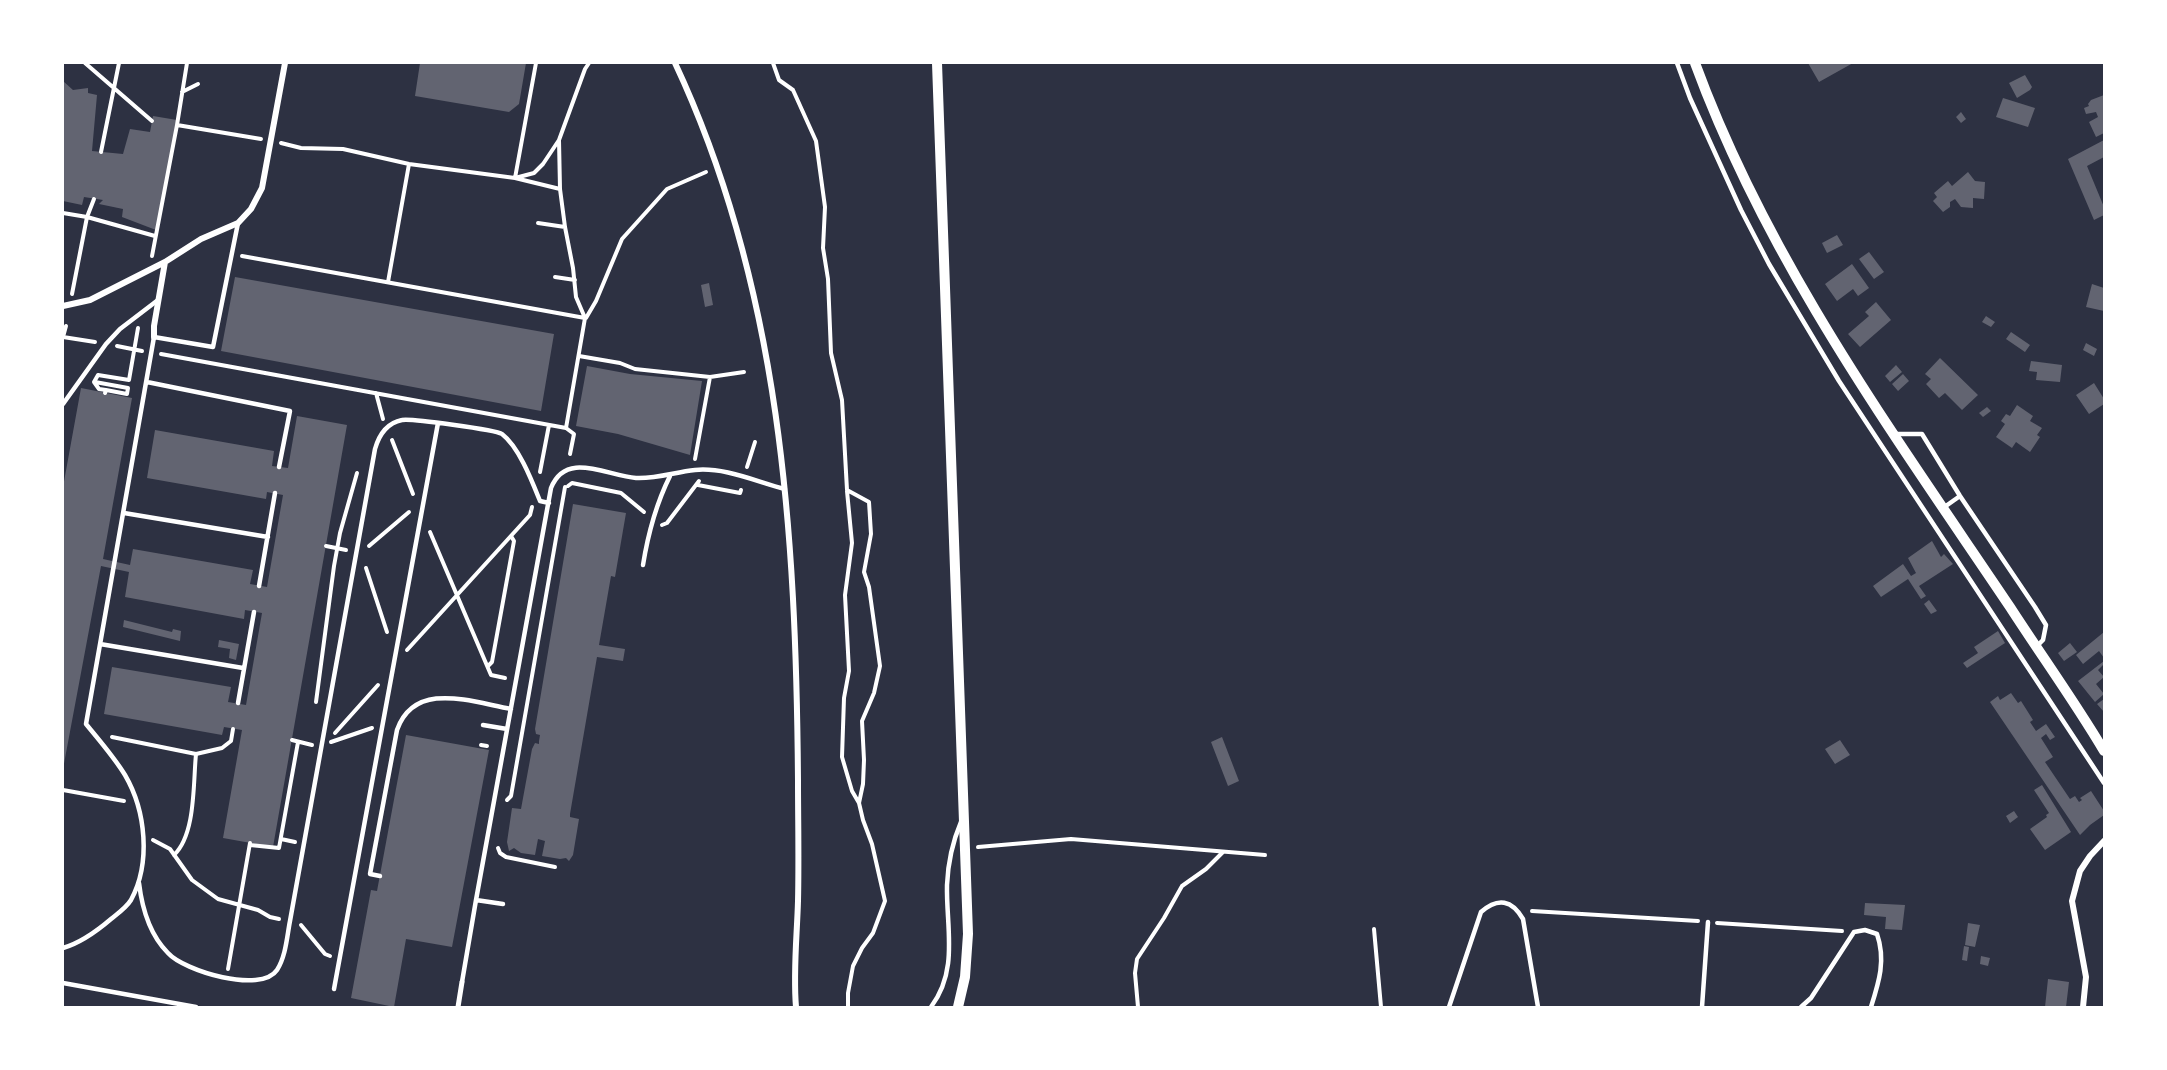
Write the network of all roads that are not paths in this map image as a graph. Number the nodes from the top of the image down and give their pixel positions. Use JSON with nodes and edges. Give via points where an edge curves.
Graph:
{"nodes":[{"id":1,"x":285,"y":63,"type":"edge"},
{"id":2,"x":675,"y":63,"type":"edge"},
{"id":3,"x":937,"y":63,"type":"edge"},
{"id":4,"x":1677,"y":63,"type":"edge"},
{"id":5,"x":1695,"y":63,"type":"edge"},
{"id":6,"x":238,"y":223,"type":"junction"},
{"id":7,"x":165,"y":262,"type":"junction"},
{"id":8,"x":158,"y":300,"type":"junction"},
{"id":9,"x":63,"y":306,"type":"edge"},
{"id":10,"x":154,"y":337,"type":"junction"},
{"id":11,"x":147,"y":382,"type":"junction"},
{"id":12,"x":63,"y":404,"type":"edge"},
{"id":13,"x":438,"y":423,"type":"junction"},
{"id":14,"x":1893,"y":434,"type":"junction"},
{"id":15,"x":279,"y":467,"type":"dead end"},
{"id":16,"x":670,"y":476,"type":"junction"},
{"id":17,"x":785,"y":489,"type":"junction"},
{"id":18,"x":275,"y":493,"type":"dead end"},
{"id":19,"x":1960,"y":496,"type":"junction"},
{"id":20,"x":549,"y":503,"type":"junction"},
{"id":21,"x":1943,"y":507,"type":"junction"},
{"id":22,"x":124,"y":513,"type":"junction"},
{"id":23,"x":268,"y":537,"type":"junction"},
{"id":24,"x":643,"y":565,"type":"dead end"},
{"id":25,"x":259,"y":586,"type":"dead end"},
{"id":26,"x":254,"y":612,"type":"dead end"},
{"id":27,"x":100,"y":644,"type":"junction"},
{"id":28,"x":2036,"y":647,"type":"junction"},
{"id":29,"x":243,"y":668,"type":"junction"},
{"id":30,"x":238,"y":704,"type":"dead end"},
{"id":31,"x":511,"y":709,"type":"junction"},
{"id":32,"x":483,"y":725,"type":"dead end"},
{"id":33,"x":507,"y":729,"type":"junction"},
{"id":34,"x":2104,"y":751,"type":"edge"},
{"id":35,"x":2104,"y":783,"type":"edge"},
{"id":36,"x":964,"y":814,"type":"junction"},
{"id":37,"x":2104,"y":841,"type":"edge"},
{"id":38,"x":380,"y":876,"type":"dead end"},
{"id":39,"x":139,"y":882,"type":"junction"},
{"id":40,"x":476,"y":900,"type":"junction"},
{"id":41,"x":503,"y":904,"type":"dead end"},
{"id":42,"x":1708,"y":922,"type":"road end"},
{"id":43,"x":63,"y":948,"type":"edge"},
{"id":44,"x":462,"y":982,"type":"joint"},
{"id":45,"x":63,"y":983,"type":"edge"},
{"id":46,"x":963,"y":988,"type":"junction"},
{"id":47,"x":334,"y":989,"type":"dead end"},
{"id":48,"x":196,"y":1007,"type":"edge"},
{"id":49,"x":458,"y":1007,"type":"edge"},
{"id":50,"x":796,"y":1007,"type":"edge"},
{"id":51,"x":931,"y":1007,"type":"edge"},
{"id":52,"x":950,"y":1007,"type":"edge"},
{"id":53,"x":958,"y":1007,"type":"edge"},
{"id":54,"x":1449,"y":1007,"type":"edge"},
{"id":55,"x":1538,"y":1007,"type":"edge"},
{"id":56,"x":1702,"y":1007,"type":"edge"},
{"id":57,"x":1801,"y":1007,"type":"edge"},
{"id":58,"x":1871,"y":1007,"type":"edge"},
{"id":59,"x":2083,"y":1007,"type":"edge"}],
"edges":[{"from":1,"to":6,"type":"street","via":[[262,188]]},
{"from":2,"to":17,"type":"street","via":[[699,117],[734,218],[761,326],[779,427]]},
{"from":3,"to":36,"type":"street"},
{"from":4,"to":35,"type":"lane","via":[[1741,210],[1786,294]]},
{"from":5,"to":14,"type":"street","via":[[1712,111],[1775,240]]},
{"from":6,"to":7,"type":"street","via":[[201,239]]},
{"from":6,"to":10,"type":"lane","via":[[213,347]]},
{"from":7,"to":8,"type":"street"},
{"from":7,"to":9,"type":"street","via":[[90,300]]},
{"from":8,"to":10,"type":"street"},
{"from":8,"to":12,"type":"lane","via":[[106,344]]},
{"from":10,"to":11,"type":"lane"},
{"from":11,"to":15,"type":"lane","via":[[290,411]]},
{"from":11,"to":22,"type":"lane"},
{"from":13,"to":20,"type":"lane","via":[[500,432],[514,446],[540,501]]},
{"from":13,"to":39,"type":"lane","via":[[402,419],[382,433],[375,449],[284,954],[277,970],[269,978],[248,981],[200,972],[176,961],[152,931]]},
{"from":13,"to":47,"type":"lane"},
{"from":14,"to":19,"type":"lane","via":[[1922,434]]},
{"from":14,"to":21,"type":"street"},
{"from":16,"to":17,"type":"lane","via":[[696,470],[730,473]]},
{"from":16,"to":20,"type":"lane","via":[[634,478],[581,466],[567,469],[555,476]]},
{"from":16,"to":24,"type":"lane","via":[[648,534]]},
{"from":17,"to":50,"type":"street","via":[[798,731]]},
{"from":18,"to":23,"type":"lane"},
{"from":19,"to":21,"type":"lane"},
{"from":19,"to":28,"type":"lane","via":[[2046,625],[2043,640]]},
{"from":20,"to":31,"type":"lane"},
{"from":21,"to":28,"type":"street"},
{"from":22,"to":23,"type":"lane"},
{"from":22,"to":27,"type":"lane"},
{"from":23,"to":25,"type":"lane"},
{"from":26,"to":29,"type":"lane"},
{"from":27,"to":29,"type":"lane"},
{"from":27,"to":39,"type":"lane","via":[[86,724],[126,776],[136,803],[144,839]]},
{"from":28,"to":34,"type":"street"},
{"from":29,"to":30,"type":"lane"},
{"from":31,"to":33,"type":"lane"},
{"from":31,"to":38,"type":"lane","via":[[442,697],[423,700],[401,717],[370,874]]},
{"from":32,"to":33,"type":"lane"},
{"from":33,"to":40,"type":"lane"},
{"from":36,"to":46,"type":"street","via":[[968,934]]},
{"from":36,"to":51,"type":"lane","via":[[952,843],[948,867],[948,970]]},
{"from":37,"to":59,"type":"street","via":[[2080,871],[2072,901],[2086,977]]},
{"from":39,"to":43,"type":"lane","via":[[129,903],[104,926]]},
{"from":40,"to":41,"type":"lane"},
{"from":40,"to":44,"type":"lane"},
{"from":42,"to":56,"type":"lane"},
{"from":44,"to":49,"type":"street"},
{"from":45,"to":48,"type":"lane"},
{"from":46,"to":52,"type":"street"},
{"from":46,"to":53,"type":"street"},
{"from":54,"to":55,"type":"lane","via":[[1481,912],[1490,904],[1501,902],[1518,910],[1523,919]]},
{"from":57,"to":58,"type":"lane","via":[[1854,932],[1865,930],[1877,934],[1882,948],[1880,981]]}]}
